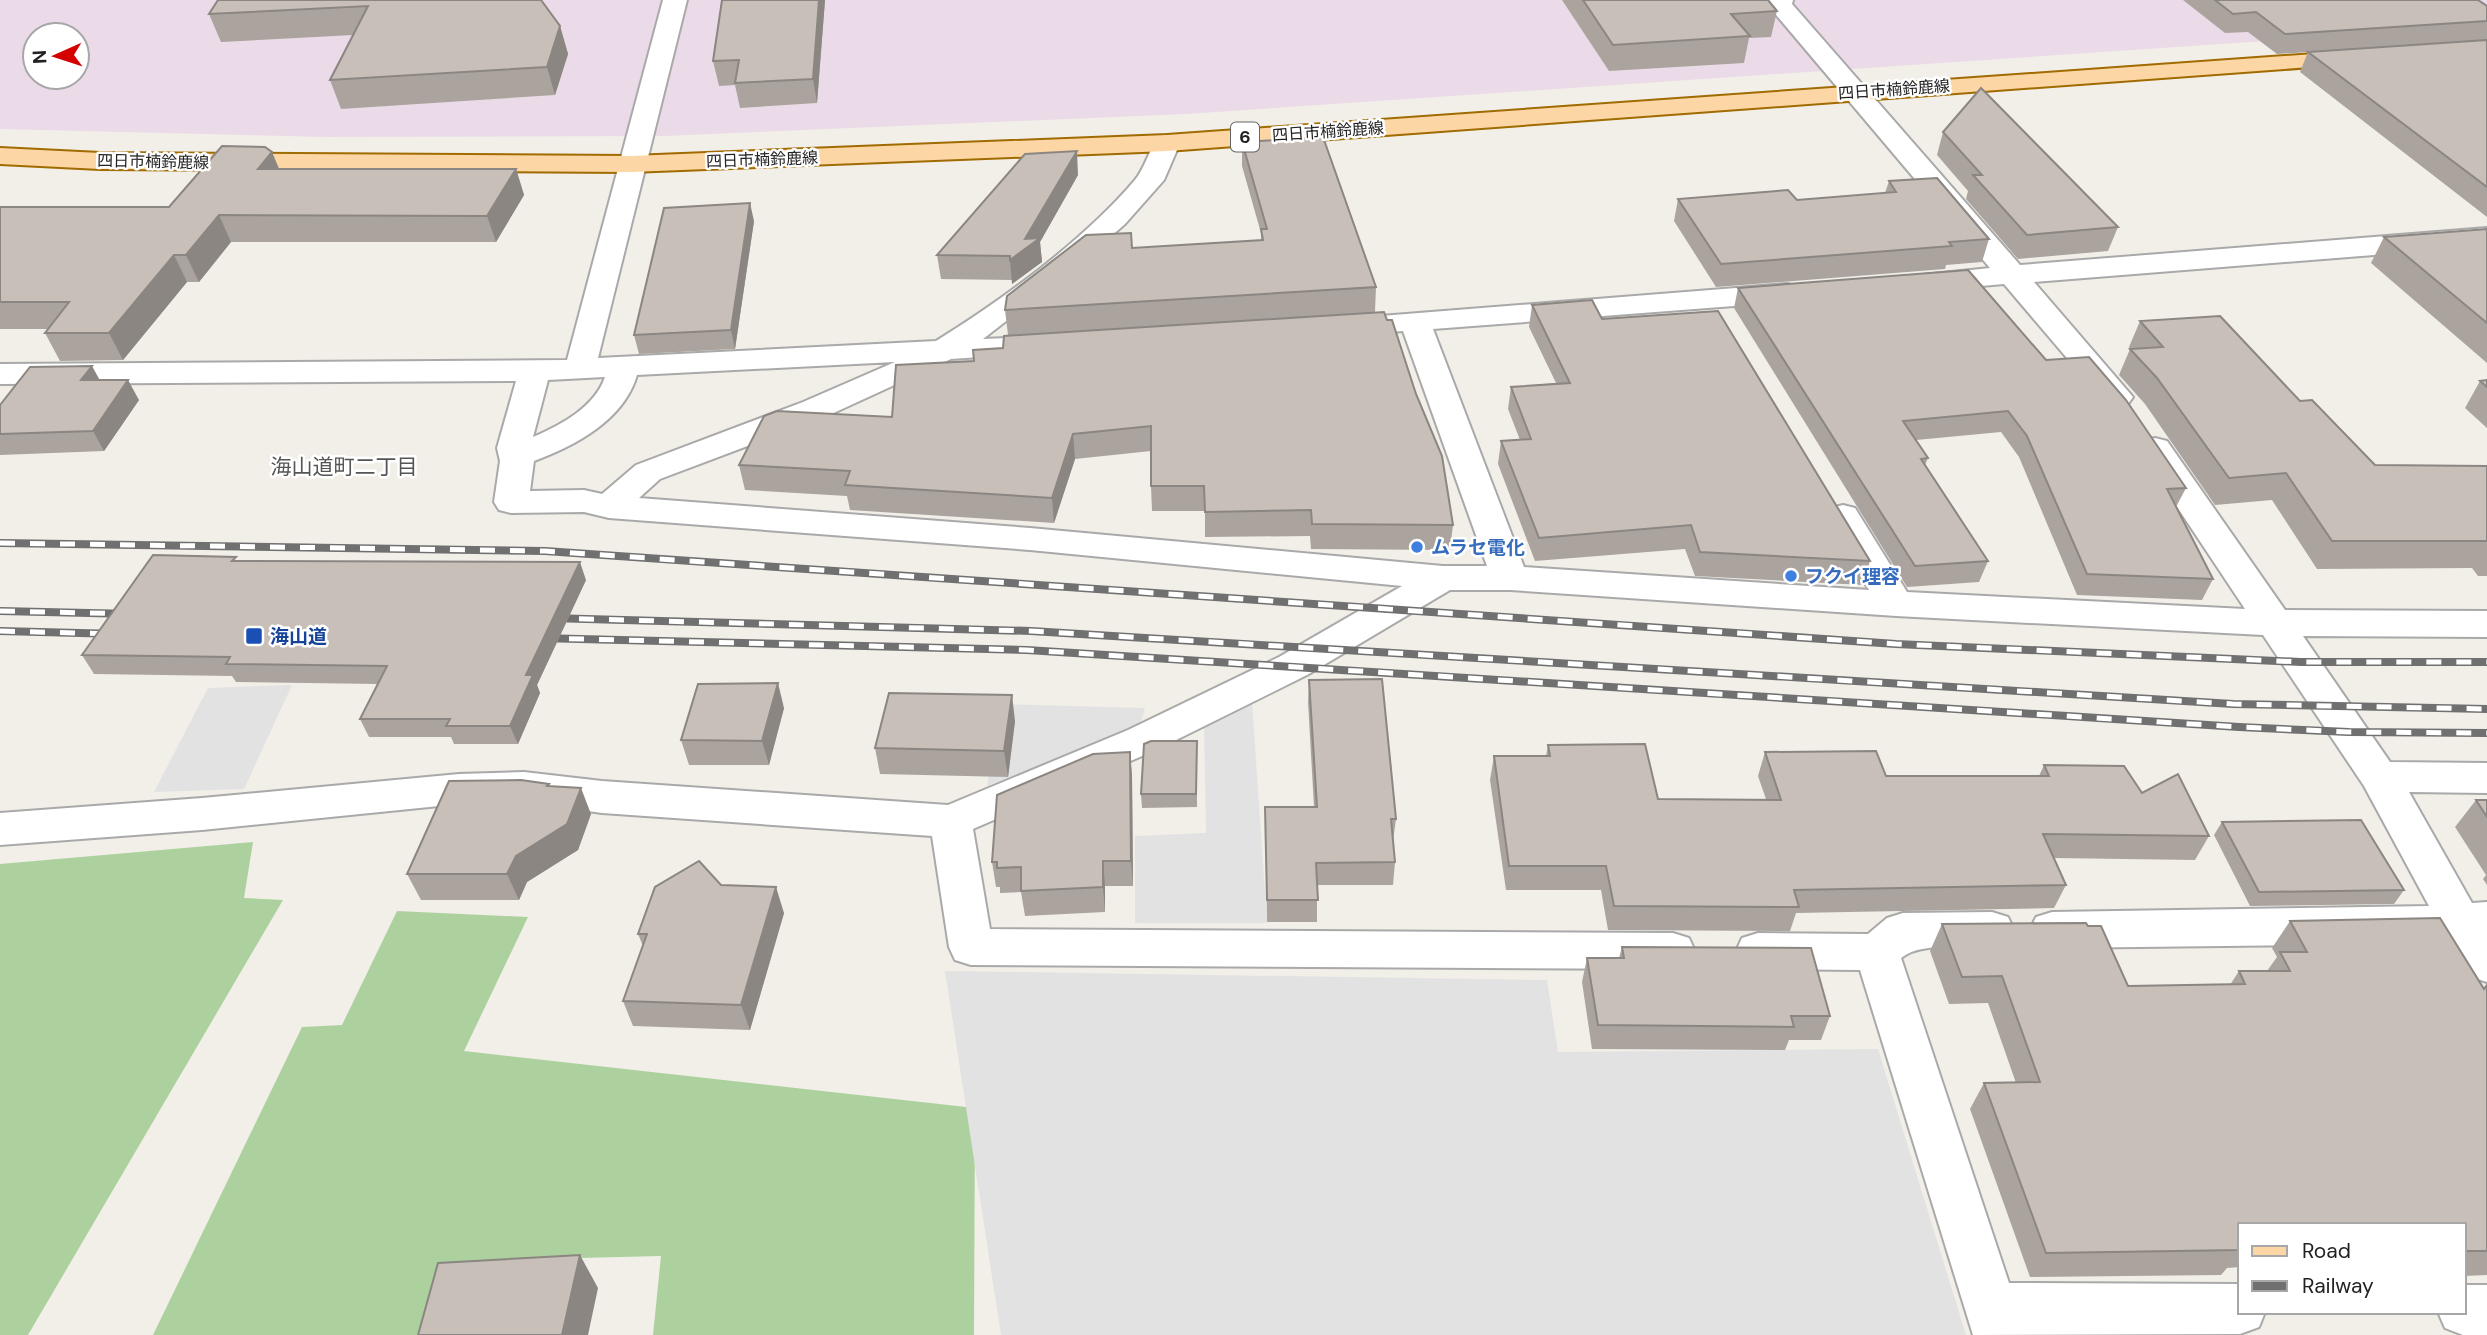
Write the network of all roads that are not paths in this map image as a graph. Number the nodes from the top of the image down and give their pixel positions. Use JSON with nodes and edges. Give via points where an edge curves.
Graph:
{"nodes":[{"id":1,"x":675,"y":0,"type":"edge"},
{"id":2,"x":1781,"y":0,"type":"edge"},
{"id":3,"x":2377,"y":57,"type":"edge"},
{"id":4,"x":1853,"y":92,"type":"junction"},
{"id":5,"x":1167,"y":143,"type":"junction"},
{"id":6,"x":0,"y":156,"type":"edge"},
{"id":7,"x":631,"y":164,"type":"junction"},
{"id":8,"x":2487,"y":237,"type":"edge"},
{"id":9,"x":2011,"y":275,"type":"junction"},
{"id":10,"x":1902,"y":284,"type":"edge"},
{"id":11,"x":1819,"y":290,"type":"edge"},
{"id":12,"x":1710,"y":299,"type":"junction"},
{"id":13,"x":1415,"y":322,"type":"junction"},
{"id":14,"x":1318,"y":328,"type":"edge"},
{"id":15,"x":1731,"y":334,"type":"edge"},
{"id":16,"x":1053,"y":345,"type":"edge"},
{"id":17,"x":941,"y":352,"type":"junction"},
{"id":18,"x":624,"y":368,"type":"junction"},
{"id":19,"x":580,"y":369,"type":"junction"},
{"id":20,"x":534,"y":371,"type":"junction"},
{"id":21,"x":0,"y":374,"type":"edge"},
{"id":22,"x":516,"y":456,"type":"junction"},
{"id":23,"x":1825,"y":487,"type":"edge"},
{"id":24,"x":609,"y":508,"type":"junction"},
{"id":25,"x":1443,"y":578,"type":"junction"},
{"id":26,"x":1510,"y":578,"type":"junction"},
{"id":27,"x":1896,"y":604,"type":"junction"},
{"id":28,"x":2273,"y":623,"type":"junction"},
{"id":29,"x":2487,"y":624,"type":"edge"},
{"id":30,"x":2379,"y":777,"type":"junction"},
{"id":31,"x":2487,"y":778,"type":"edge"},
{"id":32,"x":951,"y":821,"type":"junction"},
{"id":33,"x":0,"y":829,"type":"edge"},
{"id":34,"x":2473,"y":920,"type":"edge"},
{"id":35,"x":1877,"y":952,"type":"junction"},
{"id":36,"x":2487,"y":964,"type":"edge"},
{"id":37,"x":2238,"y":1309,"type":"edge"},
{"id":38,"x":2466,"y":1310,"type":"edge"},
{"id":39,"x":2487,"y":1310,"type":"edge"},
{"id":40,"x":1996,"y":1322,"type":"edge"}],
"edges":[{"from":1,"to":7,"type":"street"},
{"from":2,"to":4,"type":"street","via":[[1780,5]]},
{"from":3,"to":4,"type":"main road","name":"四日市楠鈴鹿線","number":"6"},
{"from":4,"to":5,"type":"main road","name":"四日市楠鈴鹿線","number":"6"},
{"from":4,"to":9,"type":"street"},
{"from":5,"to":7,"type":"main road","name":"四日市楠鈴鹿線","number":"6"},
{"from":5,"to":17,"type":"street","via":[[1150,180],[1115,218],[1017,300]]},
{"from":6,"to":7,"type":"main road","name":"四日市楠鈴鹿線","number":"6","via":[[100,161]]},
{"from":7,"to":19,"type":"street"},
{"from":8,"to":9,"type":"street"},
{"from":9,"to":10,"type":"street"},
{"from":9,"to":28,"type":"street","via":[[2131,413]]},
{"from":11,"to":12,"type":"street"},
{"from":12,"to":13,"type":"street"},
{"from":12,"to":15,"type":"street"},
{"from":13,"to":14,"type":"street"},
{"from":13,"to":26,"type":"street"},
{"from":16,"to":17,"type":"street"},
{"from":17,"to":18,"type":"street"},
{"from":17,"to":24,"type":"street","via":[[815,409],[648,472]]},
{"from":18,"to":19,"type":"street"},
{"from":18,"to":22,"type":"street","via":[[616,389],[592,415],[556,439]]},
{"from":19,"to":20,"type":"street"},
{"from":20,"to":21,"type":"street"},
{"from":20,"to":22,"type":"street","via":[[514,448]]},
{"from":22,"to":24,"type":"street","via":[[511,502],[584,501]]},
{"from":23,"to":27,"type":"street"},
{"from":24,"to":25,"type":"street","via":[[1030,539]]},
{"from":25,"to":26,"type":"street"},
{"from":25,"to":32,"type":"street","via":[[1293,666],[1142,740]]},
{"from":26,"to":27,"type":"street"},
{"from":27,"to":28,"type":"street"},
{"from":28,"to":29,"type":"street"},
{"from":28,"to":30,"type":"street"},
{"from":30,"to":31,"type":"street"},
{"from":30,"to":34,"type":"street"},
{"from":32,"to":33,"type":"street","via":[[602,797],[524,787]]},
{"from":32,"to":35,"type":"street","via":[[971,947]]},
{"from":34,"to":35,"type":"street","via":[[2400,926],[1903,931]]},
{"from":34,"to":36,"type":"street"},
{"from":35,"to":40,"type":"street"},
{"from":37,"to":40,"type":"street"},
{"from":38,"to":39,"type":"street"}]}
